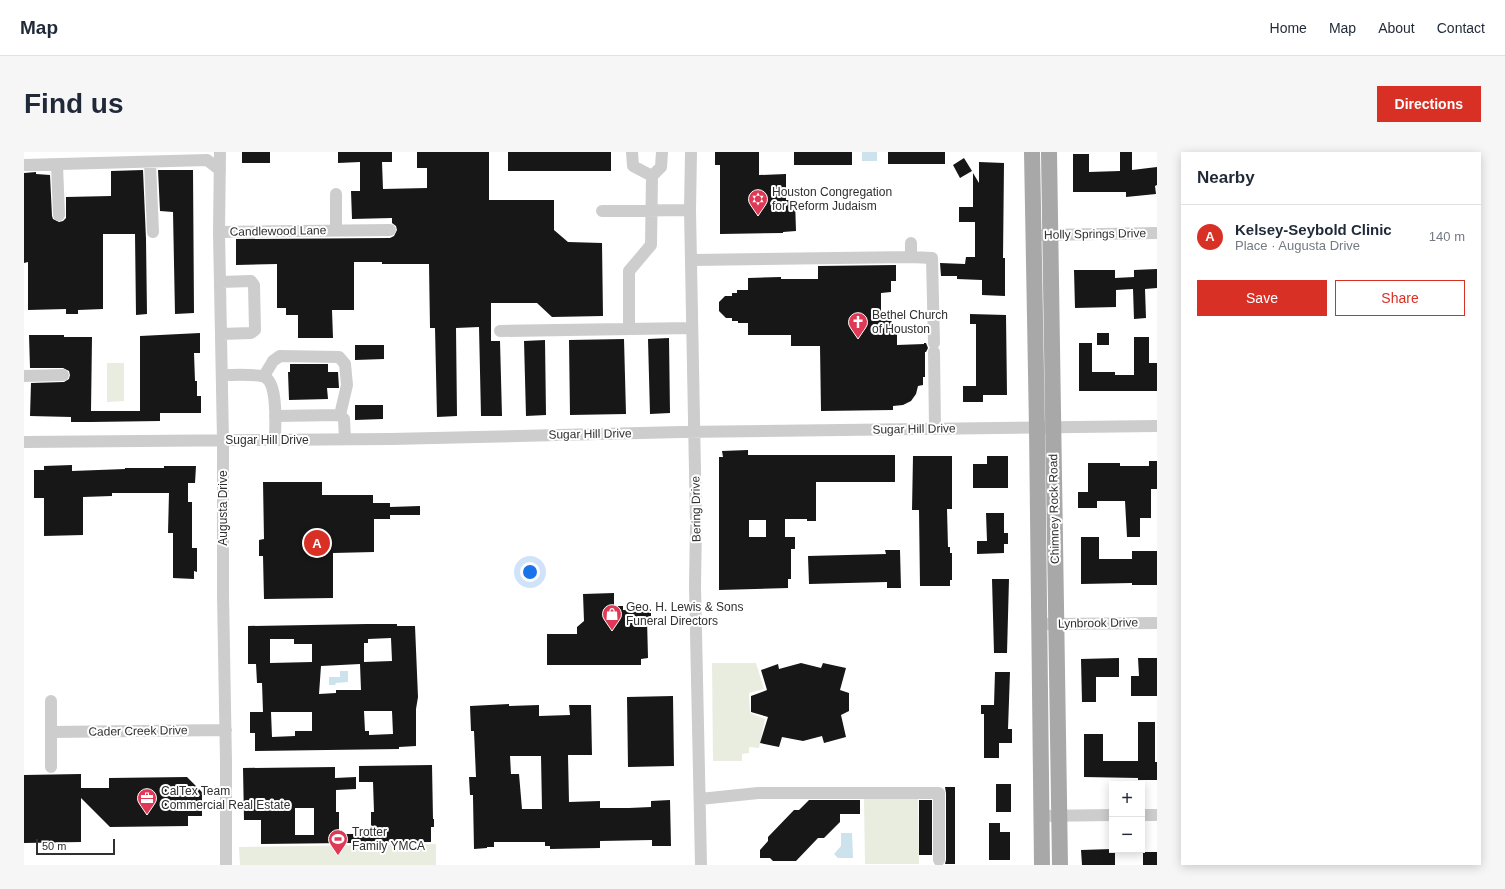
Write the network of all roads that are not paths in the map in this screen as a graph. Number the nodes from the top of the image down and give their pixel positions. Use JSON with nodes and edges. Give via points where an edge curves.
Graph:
{"nodes":[{"id":1,"x":220,"y":152,"type":"edge"},
{"id":2,"x":632,"y":152,"type":"edge"},
{"id":3,"x":662,"y":152,"type":"edge"},
{"id":4,"x":691,"y":152,"type":"edge"},
{"id":5,"x":1032,"y":152,"type":"edge"},
{"id":6,"x":1050,"y":152,"type":"edge"},
{"id":7,"x":150,"y":163,"type":"junction"},
{"id":8,"x":24,"y":165,"type":"edge"},
{"id":9,"x":57,"y":165,"type":"junction"},
{"id":10,"x":220,"y":170,"type":"junction"},
{"id":11,"x":652,"y":176,"type":"junction"},
{"id":12,"x":336,"y":194,"type":"dead end"},
{"id":13,"x":690,"y":210,"type":"junction"},
{"id":14,"x":652,"y":211,"type":"junction"},
{"id":15,"x":602,"y":212,"type":"dead end"},
{"id":16,"x":59,"y":215,"type":"dead end"},
{"id":17,"x":336,"y":230,"type":"junction"},
{"id":18,"x":390,"y":230,"type":"dead end"},
{"id":19,"x":153,"y":232,"type":"dead end"},
{"id":20,"x":219,"y":232,"type":"junction"},
{"id":21,"x":1157,"y":233,"type":"edge"},
{"id":22,"x":1051,"y":235,"type":"junction"},
{"id":23,"x":1034,"y":236,"type":"junction"},
{"id":24,"x":911,"y":243,"type":"dead end"},
{"id":25,"x":911,"y":256,"type":"junction"},
{"id":26,"x":692,"y":260,"type":"junction"},
{"id":27,"x":220,"y":282,"type":"junction"},
{"id":28,"x":692,"y":328,"type":"junction"},
{"id":29,"x":629,"y":329,"type":"junction"},
{"id":30,"x":500,"y":331,"type":"dead end"},
{"id":31,"x":221,"y":334,"type":"junction"},
{"id":32,"x":63,"y":375,"type":"dead end"},
{"id":33,"x":222,"y":375,"type":"junction"},
{"id":34,"x":24,"y":376,"type":"edge"},
{"id":35,"x":264,"y":376,"type":"junction"},
{"id":36,"x":340,"y":415,"type":"junction"},
{"id":37,"x":275,"y":416,"type":"junction"},
{"id":38,"x":1157,"y":426,"type":"edge"},
{"id":39,"x":1037,"y":428,"type":"junction"},
{"id":40,"x":1053,"y":428,"type":"junction"},
{"id":41,"x":935,"y":429,"type":"junction"},
{"id":42,"x":694,"y":432,"type":"junction"},
{"id":43,"x":345,"y":439,"type":"junction"},
{"id":44,"x":223,"y":440,"type":"junction"},
{"id":45,"x":275,"y":440,"type":"junction"},
{"id":46,"x":24,"y":442,"type":"edge"},
{"id":47,"x":1157,"y":623,"type":"edge"},
{"id":48,"x":1039,"y":624,"type":"junction"},
{"id":49,"x":1056,"y":624,"type":"junction"},
{"id":50,"x":51,"y":701,"type":"dead end"},
{"id":51,"x":226,"y":730,"type":"junction"},
{"id":52,"x":51,"y":732,"type":"junction"},
{"id":53,"x":51,"y":767,"type":"dead end"},
{"id":54,"x":700,"y":799,"type":"junction"},
{"id":55,"x":1059,"y":815,"type":"junction"},
{"id":56,"x":1109,"y":815,"type":"edge"},
{"id":57,"x":1145,"y":815,"type":"edge"},
{"id":58,"x":1157,"y":815,"type":"edge"},
{"id":59,"x":1041,"y":816,"type":"junction"},
{"id":60,"x":939,"y":860,"type":"dead end"},
{"id":61,"x":226,"y":865,"type":"edge"},
{"id":62,"x":701,"y":865,"type":"edge"},
{"id":63,"x":1042,"y":865,"type":"edge"},
{"id":64,"x":1060,"y":865,"type":"edge"}],
"edges":[{"from":1,"to":10,"type":"street","name":"Augusta Drive"},
{"from":2,"to":11,"type":"street","via":[[633,166]]},
{"from":3,"to":11,"type":"street","via":[[661,168]]},
{"from":4,"to":13,"type":"street","name":"Bering Drive"},
{"from":5,"to":23,"type":"main road","name":"Chimney Rock Road"},
{"from":6,"to":22,"type":"main road","name":"Chimney Rock Road"},
{"from":7,"to":9,"type":"street"},
{"from":7,"to":10,"type":"street","via":[[207,160]]},
{"from":7,"to":19,"type":"street"},
{"from":8,"to":9,"type":"street"},
{"from":9,"to":16,"type":"street"},
{"from":10,"to":20,"type":"street","name":"Augusta Drive"},
{"from":11,"to":14,"type":"street"},
{"from":12,"to":17,"type":"street","name":"Candlewood Lane"},
{"from":13,"to":14,"type":"street"},
{"from":13,"to":26,"type":"street","name":"Bering Drive"},
{"from":14,"to":15,"type":"street"},
{"from":14,"to":29,"type":"street","via":[[651,245],[629,271]]},
{"from":17,"to":18,"type":"street","name":"Candlewood Lane"},
{"from":17,"to":20,"type":"street","name":"Candlewood Lane"},
{"from":20,"to":27,"type":"street","name":"Augusta Drive"},
{"from":21,"to":22,"type":"street","name":"Holly Springs Drive"},
{"from":22,"to":23,"type":"street","name":"Holly Springs Drive"},
{"from":22,"to":40,"type":"main road","name":"Chimney Rock Road"},
{"from":23,"to":39,"type":"main road","name":"Chimney Rock Road"},
{"from":24,"to":25,"type":"street"},
{"from":25,"to":26,"type":"street"},
{"from":25,"to":41,"type":"street","via":[[932,258]]},
{"from":26,"to":28,"type":"street","name":"Bering Drive"},
{"from":27,"to":31,"type":"street","name":"Augusta Drive"},
{"from":27,"to":31,"type":"street","via":[[251,281],[254,285],[255,330],[252,333]]},
{"from":28,"to":29,"type":"street"},
{"from":28,"to":42,"type":"street","name":"Bering Drive"},
{"from":29,"to":30,"type":"street"},
{"from":31,"to":33,"type":"street","name":"Augusta Drive"},
{"from":32,"to":34,"type":"street"},
{"from":33,"to":35,"type":"street"},
{"from":33,"to":44,"type":"street","name":"Augusta Drive"},
{"from":35,"to":36,"type":"street","via":[[273,361],[280,356],[339,357],[345,364],[347,385]]},
{"from":35,"to":37,"type":"street","via":[[271,382],[274,390]]},
{"from":36,"to":37,"type":"street"},
{"from":36,"to":43,"type":"street","via":[[344,420]]},
{"from":37,"to":45,"type":"street"},
{"from":38,"to":40,"type":"street","name":"Sugar Hill Drive"},
{"from":39,"to":40,"type":"street","name":"Sugar Hill Drive"},
{"from":39,"to":41,"type":"street","name":"Sugar Hill Drive"},
{"from":39,"to":48,"type":"main road","name":"Chimney Rock Road"},
{"from":40,"to":49,"type":"main road","name":"Chimney Rock Road"},
{"from":41,"to":42,"type":"street","name":"Sugar Hill Drive"},
{"from":42,"to":43,"type":"street","name":"Sugar Hill Drive"},
{"from":42,"to":54,"type":"street","name":"Bering Drive"},
{"from":43,"to":45,"type":"street","name":"Sugar Hill Drive"},
{"from":44,"to":45,"type":"street","name":"Sugar Hill Drive"},
{"from":44,"to":46,"type":"street","name":"Sugar Hill Drive"},
{"from":44,"to":51,"type":"street","name":"Augusta Drive"},
{"from":47,"to":49,"type":"street","name":"Lynbrook Drive"},
{"from":48,"to":49,"type":"street","name":"Lynbrook Drive"},
{"from":48,"to":59,"type":"main road","name":"Chimney Rock Road"},
{"from":49,"to":55,"type":"main road","name":"Chimney Rock Road"},
{"from":50,"to":52,"type":"street"},
{"from":51,"to":52,"type":"street","name":"Cader Creek Drive"},
{"from":51,"to":61,"type":"street","name":"Augusta Drive"},
{"from":52,"to":53,"type":"street"},
{"from":54,"to":60,"type":"street","via":[[758,793],[940,792]]},
{"from":54,"to":62,"type":"street","name":"Bering Drive"},
{"from":55,"to":56,"type":"street"},
{"from":55,"to":59,"type":"street"},
{"from":55,"to":64,"type":"main road","name":"Chimney Rock Road"},
{"from":57,"to":58,"type":"street"},
{"from":59,"to":63,"type":"main road","name":"Chimney Rock Road"}]}
